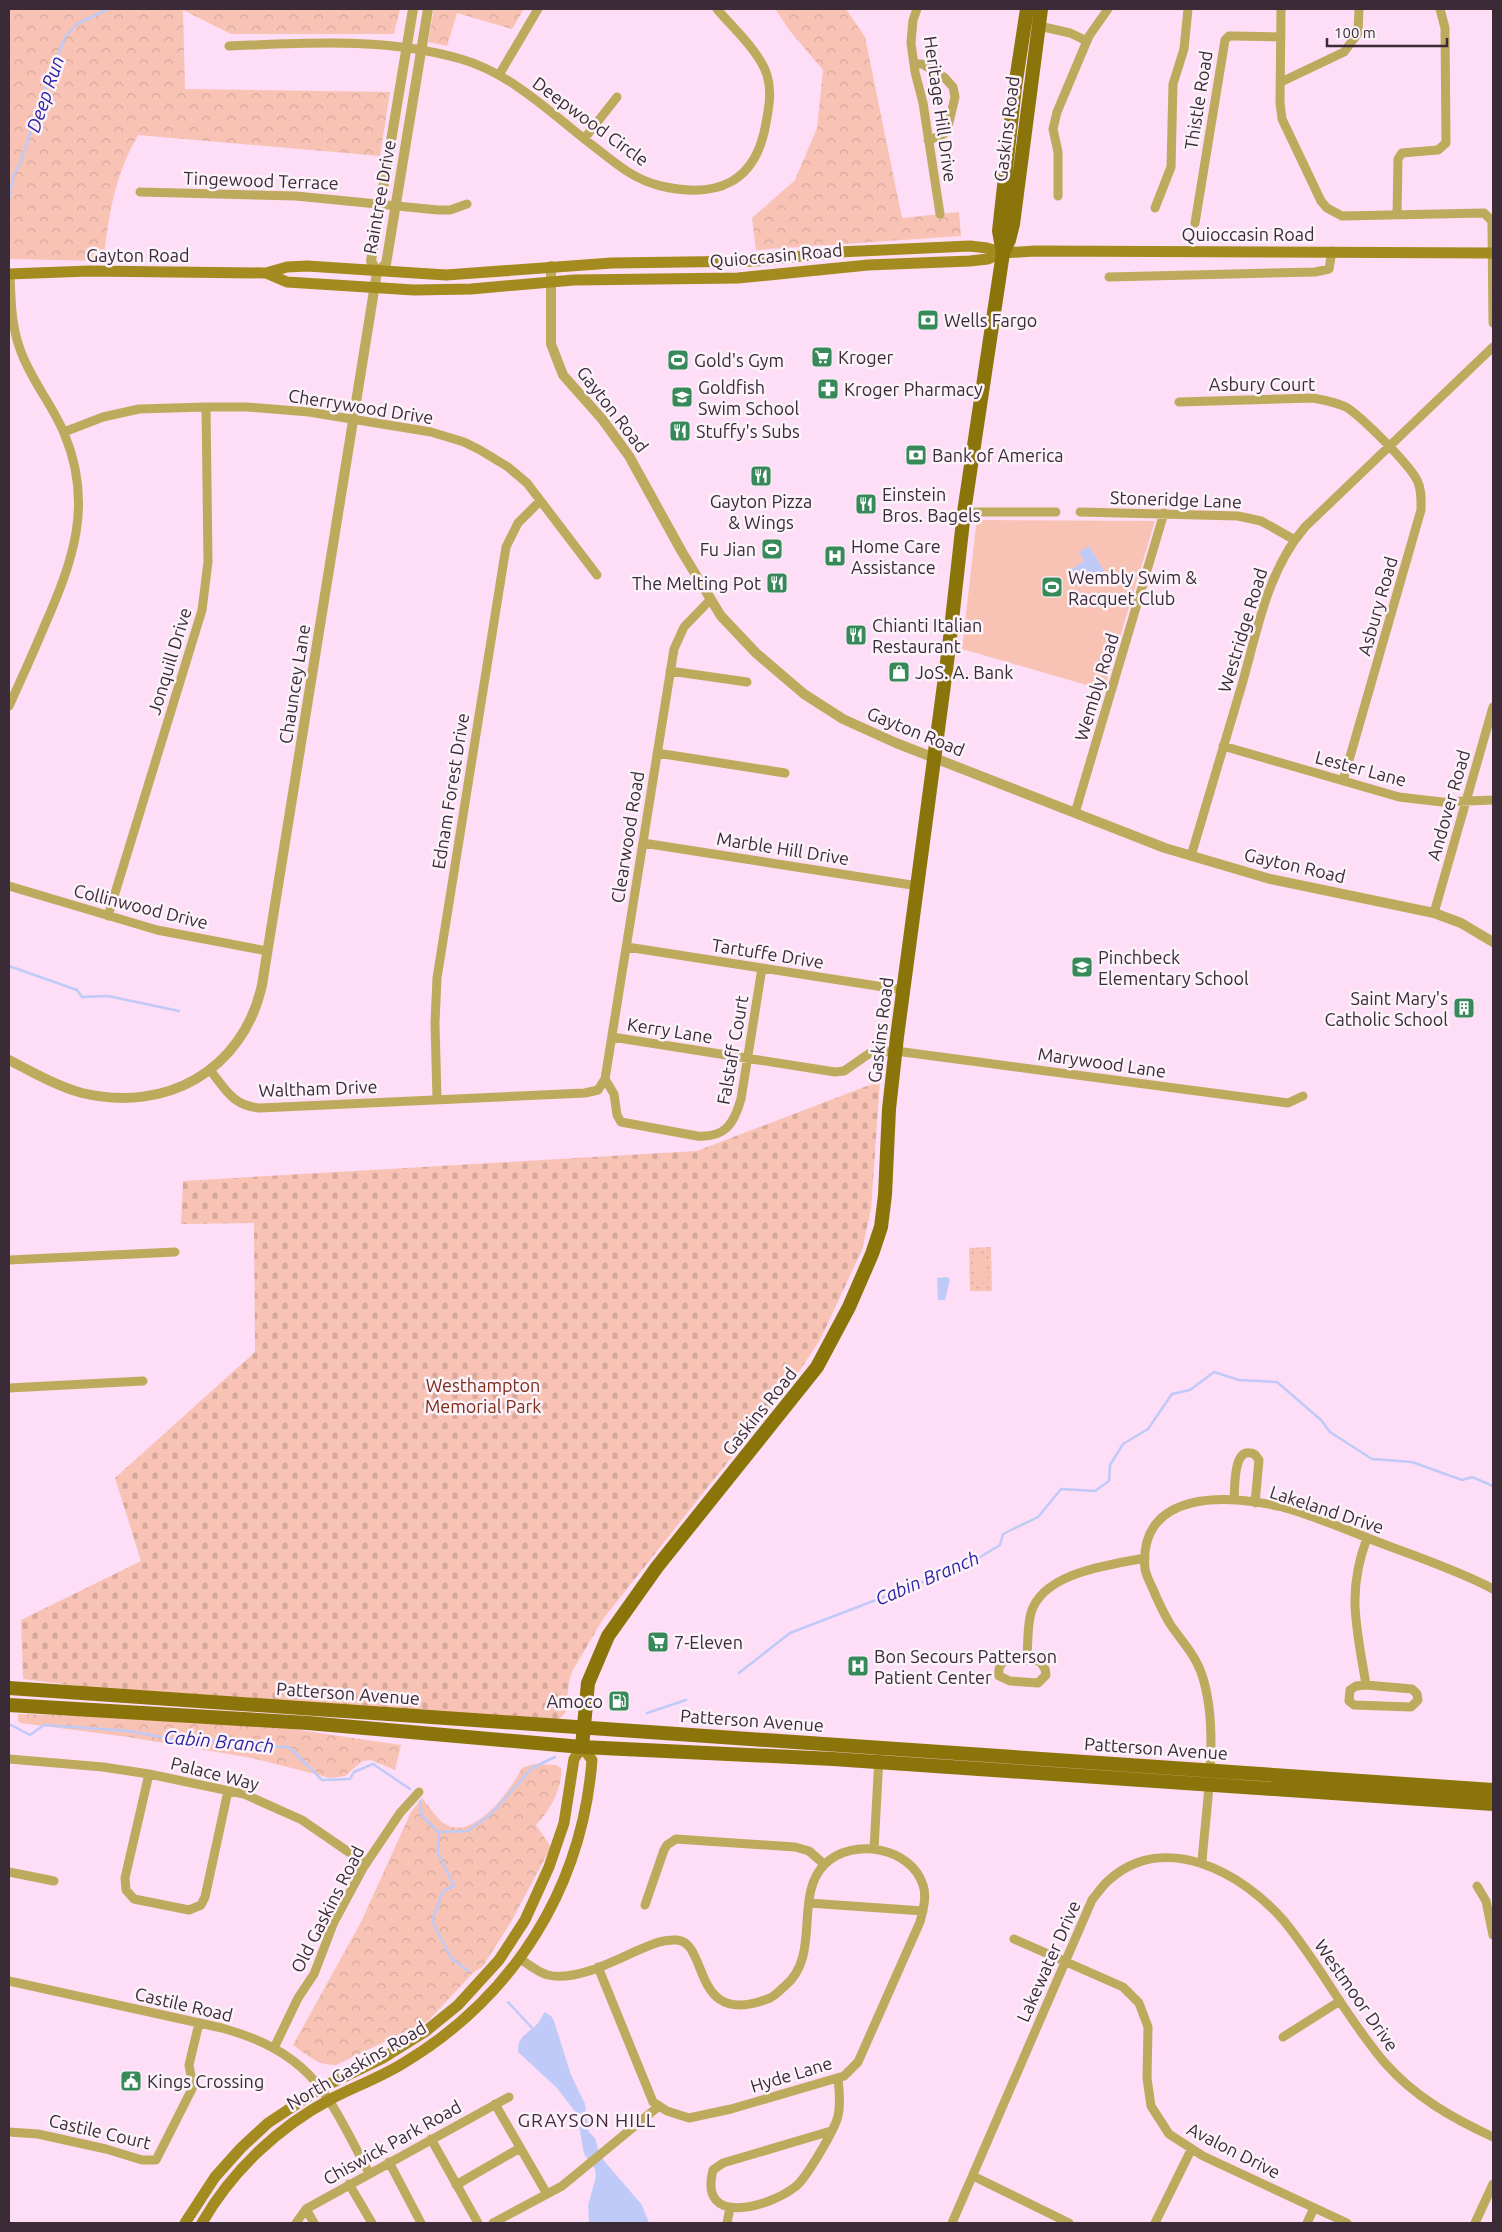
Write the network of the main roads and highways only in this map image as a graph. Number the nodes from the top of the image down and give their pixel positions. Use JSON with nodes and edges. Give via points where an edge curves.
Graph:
{"nodes":[{"id":1,"x":1027,"y":9,"type":"edge"},
{"id":2,"x":1041,"y":9,"type":"edge"},
{"id":3,"x":1003,"y":253,"type":"junction"},
{"id":4,"x":1492,"y":253,"type":"edge"},
{"id":5,"x":551,"y":266,"type":"joint"},
{"id":6,"x":266,"y":273,"type":"junction"},
{"id":7,"x":9,"y":274,"type":"edge"},
{"id":8,"x":551,"y":282,"type":"joint"},
{"id":9,"x":9,"y":1688,"type":"edge"},
{"id":10,"x":9,"y":1705,"type":"edge"},
{"id":11,"x":584,"y":1728,"type":"junction"},
{"id":12,"x":582,"y":1747,"type":"junction"},
{"id":13,"x":879,"y":1755,"type":"junction"},
{"id":14,"x":1209,"y":1777,"type":"junction"},
{"id":15,"x":1493,"y":1790,"type":"edge"},
{"id":16,"x":1493,"y":1804,"type":"edge"},
{"id":17,"x":185,"y":2223,"type":"edge"},
{"id":18,"x":202,"y":2223,"type":"edge"}],
"edges":[{"from":1,"to":3,"type":"main road","name":"Gaskins Road","via":[[999,230]]},
{"from":2,"to":3,"type":"main road","name":"Gaskins Road","via":[[1013,224]]},
{"from":3,"to":4,"type":"main road","name":"Quioccasin Road"},
{"from":3,"to":5,"type":"main road","name":"Quioccasin Road","via":[[970,246],[838,252],[755,261]]},
{"from":3,"to":8,"type":"main road","name":"Quioccasin Road","via":[[970,261],[868,265],[738,278]]},
{"from":3,"to":11,"type":"main road","name":"Gaskins Road","via":[[964,512],[903,990],[889,1109],[881,1227],[849,1308],[817,1367],[615,1624],[591,1672],[585,1694]]},
{"from":5,"to":6,"type":"main road","name":"Gayton Road","via":[[446,275],[293,266]]},
{"from":6,"to":7,"type":"main road","name":"Gayton Road","via":[[89,271]]},
{"from":6,"to":8,"type":"main road","name":"Gayton Road","via":[[287,282],[441,291]]},
{"from":9,"to":11,"type":"main road","name":"Patterson Avenue"},
{"from":10,"to":12,"type":"main road","name":"Patterson Avenue","via":[[308,1723]]},
{"from":11,"to":12,"type":"main road","name":"North Gaskins Road"},
{"from":11,"to":13,"type":"main road","name":"Patterson Avenue"},
{"from":12,"to":13,"type":"main road","name":"Patterson Avenue"},
{"from":12,"to":17,"type":"main road","name":"North Gaskins Road","via":[[574,1759],[564,1823],[550,1868],[525,1920],[499,1960],[458,2005],[426,2031],[383,2058],[296,2102],[254,2135],[215,2177]]},
{"from":12,"to":18,"type":"main road","name":"North Gaskins Road","via":[[592,1760],[580,1838],[555,1899],[519,1958],[478,2006],[428,2048],[386,2073],[330,2099],[288,2126],[248,2162]]},
{"from":13,"to":14,"type":"main road","name":"Patterson Avenue"},
{"from":14,"to":15,"type":"main road","name":"Patterson Avenue"},
{"from":14,"to":16,"type":"main road","name":"Patterson Avenue"}]}
